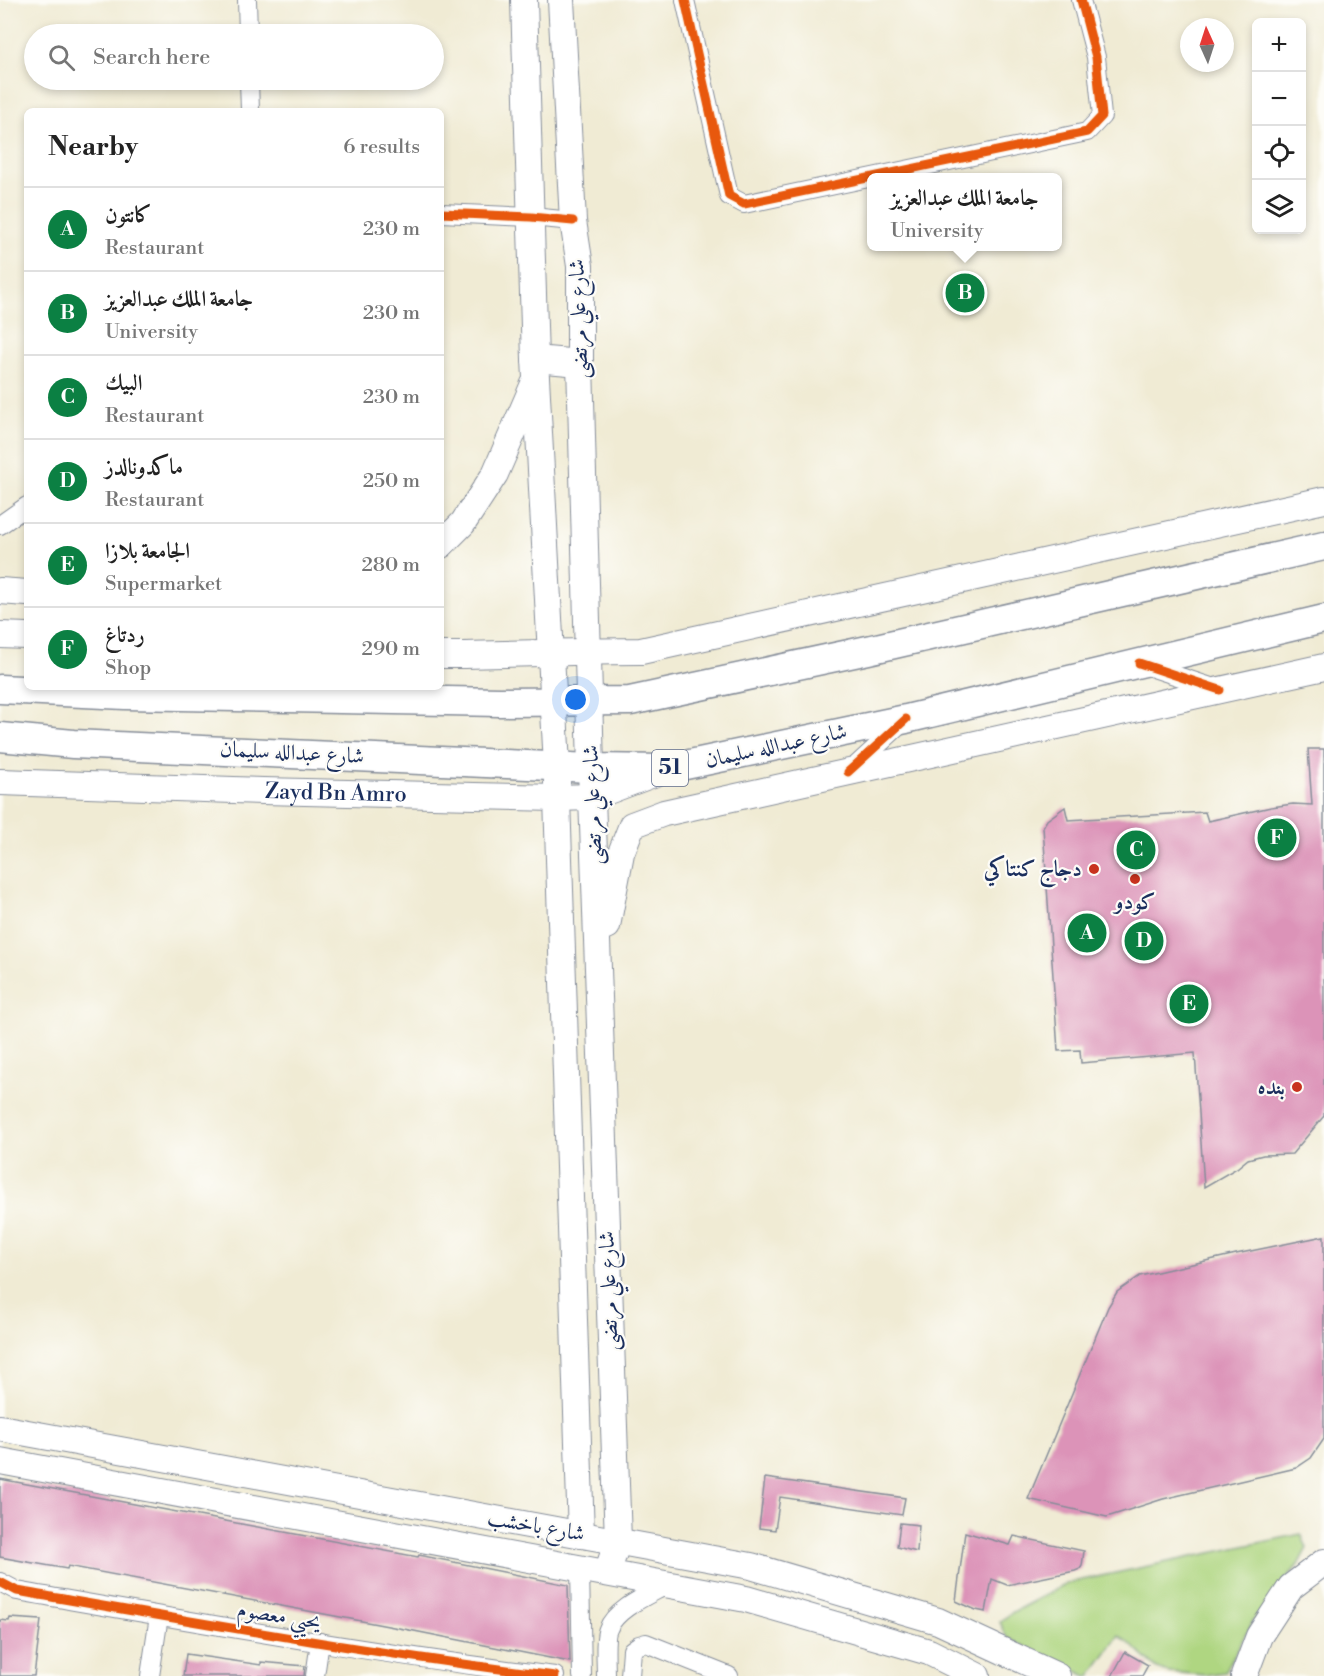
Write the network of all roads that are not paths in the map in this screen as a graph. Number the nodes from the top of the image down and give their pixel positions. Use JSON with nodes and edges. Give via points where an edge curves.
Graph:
{"nodes":[{"id":1,"x":247,"y":0,"type":"edge"},
{"id":2,"x":524,"y":0,"type":"edge"},
{"id":3,"x":561,"y":0,"type":"edge"},
{"id":4,"x":685,"y":0,"type":"edge"},
{"id":5,"x":1081,"y":0,"type":"edge"},
{"id":6,"x":248,"y":24,"type":"edge"},
{"id":7,"x":249,"y":90,"type":"edge"},
{"id":8,"x":250,"y":108,"type":"edge"},
{"id":9,"x":892,"y":173,"type":"edge"},
{"id":10,"x":867,"y":178,"type":"edge"},
{"id":11,"x":444,"y":213,"type":"edge"},
{"id":12,"x":531,"y":217,"type":"junction"},
{"id":13,"x":573,"y":221,"type":"junction"},
{"id":14,"x":580,"y":363,"type":"junction"},
{"id":15,"x":536,"y":369,"type":"junction"},
{"id":16,"x":1324,"y":500,"type":"edge"},
{"id":17,"x":24,"y":508,"type":"edge"},
{"id":18,"x":0,"y":525,"type":"edge"},
{"id":19,"x":444,"y":542,"type":"edge"},
{"id":20,"x":1324,"y":546,"type":"edge"},
{"id":21,"x":0,"y":591,"type":"edge"},
{"id":22,"x":24,"y":593,"type":"edge"},
{"id":23,"x":1324,"y":619,"type":"edge"},
{"id":24,"x":0,"y":634,"type":"edge"},
{"id":25,"x":24,"y":636,"type":"edge"},
{"id":26,"x":588,"y":651,"type":"junction"},
{"id":27,"x":551,"y":653,"type":"junction"},
{"id":28,"x":444,"y":655,"type":"edge"},
{"id":29,"x":1140,"y":663,"type":"junction"},
{"id":30,"x":1324,"y":667,"type":"edge"},
{"id":31,"x":9,"y":689,"type":"edge"},
{"id":32,"x":24,"y":690,"type":"edge"},
{"id":33,"x":28,"y":690,"type":"edge"},
{"id":34,"x":1220,"y":690,"type":"junction"},
{"id":35,"x":554,"y":702,"type":"junction"},
{"id":36,"x":589,"y":702,"type":"junction"},
{"id":37,"x":906,"y":719,"type":"junction"},
{"id":38,"x":6,"y":742,"type":"edge"},
{"id":39,"x":557,"y":766,"type":"junction"},
{"id":40,"x":591,"y":768,"type":"junction"},
{"id":41,"x":666,"y":769,"type":"junction"},
{"id":42,"x":848,"y":772,"type":"junction"},
{"id":43,"x":0,"y":782,"type":"edge"},
{"id":44,"x":592,"y":797,"type":"junction"},
{"id":45,"x":557,"y":798,"type":"junction"},
{"id":46,"x":598,"y":970,"type":"junction"},
{"id":47,"x":0,"y":1428,"type":"edge"},
{"id":48,"x":0,"y":1461,"type":"edge"},
{"id":49,"x":581,"y":1534,"type":"junction"},
{"id":50,"x":618,"y":1541,"type":"junction"},
{"id":51,"x":1324,"y":1562,"type":"edge"},
{"id":52,"x":580,"y":1569,"type":"junction"},
{"id":53,"x":607,"y":1573,"type":"junction"},
{"id":54,"x":0,"y":1582,"type":"edge"},
{"id":55,"x":668,"y":1584,"type":"junction"},
{"id":56,"x":8,"y":1592,"type":"edge"},
{"id":57,"x":159,"y":1616,"type":"junction"},
{"id":58,"x":320,"y":1642,"type":"junction"},
{"id":59,"x":447,"y":1669,"type":"edge"},
{"id":60,"x":150,"y":1676,"type":"edge"},
{"id":61,"x":315,"y":1676,"type":"edge"},
{"id":62,"x":555,"y":1676,"type":"edge"},
{"id":63,"x":582,"y":1676,"type":"edge"},
{"id":64,"x":606,"y":1676,"type":"edge"},
{"id":65,"x":630,"y":1676,"type":"edge"},
{"id":66,"x":729,"y":1676,"type":"edge"},
{"id":67,"x":977,"y":1676,"type":"edge"},
{"id":68,"x":1057,"y":1676,"type":"edge"},
{"id":69,"x":1244,"y":1676,"type":"edge"}],
"edges":[{"from":1,"to":6,"type":"street"},
{"from":2,"to":12,"type":"main road","name":"شارع علي مرتضى"},
{"from":3,"to":13,"type":"main road","name":"شارع علي مرتضى"},
{"from":4,"to":10,"type":"street","via":[[729,196],[744,204]]},
{"from":5,"to":9,"type":"street","via":[[1096,57],[1102,116],[1087,132]]},
{"from":7,"to":8,"type":"street"},
{"from":11,"to":12,"type":"street"},
{"from":12,"to":13,"type":"street"},
{"from":12,"to":15,"type":"main road","name":"شارع علي مرتضى"},
{"from":13,"to":14,"type":"main road","name":"شارع علي مرتضى","via":[[580,266]]},
{"from":14,"to":15,"type":"main road"},
{"from":14,"to":26,"type":"main road","name":"شارع علي مرتضى"},
{"from":15,"to":19,"type":"main road","via":[[495,474],[463,523]]},
{"from":15,"to":27,"type":"main road","name":"شارع علي مرتضى"},
{"from":16,"to":26,"type":"main road","via":[[641,651]]},
{"from":17,"to":18,"type":"street"},
{"from":20,"to":36,"type":"main road","via":[[630,702]]},
{"from":21,"to":22,"type":"main road"},
{"from":23,"to":29,"type":"main road","name":"شارع عبدالله سليمان","number":"51"},
{"from":24,"to":25,"type":"main road"},
{"from":26,"to":27,"type":"main road"},
{"from":26,"to":36,"type":"main road","name":"شارع علي مرتضى"},
{"from":27,"to":28,"type":"main road"},
{"from":27,"to":35,"type":"main road","name":"شارع علي مرتضى"},
{"from":29,"to":34,"type":"street"},
{"from":29,"to":37,"type":"main road","name":"شارع عبدالله سليمان","number":"51"},
{"from":30,"to":34,"type":"main road"},
{"from":31,"to":32,"type":"main road"},
{"from":33,"to":35,"type":"main road"},
{"from":34,"to":42,"type":"main road"},
{"from":35,"to":36,"type":"main road"},
{"from":35,"to":39,"type":"main road","name":"شارع علي مرتضى"},
{"from":36,"to":40,"type":"main road","name":"شارع علي مرتضى"},
{"from":37,"to":41,"type":"main road","name":"شارع عبدالله سليمان","number":"51"},
{"from":37,"to":42,"type":"street"},
{"from":38,"to":39,"type":"main road","name":"شارع عبدالله سليمان","number":"51"},
{"from":39,"to":40,"type":"main road","name":"شارع عبدالله سليمان","number":"51"},
{"from":39,"to":45,"type":"main road","name":"شارع علي مرتضى"},
{"from":40,"to":41,"type":"main road","name":"شارع عبدالله سليمان","number":"51"},
{"from":40,"to":44,"type":"main road","name":"شارع علي مرتضى"},
{"from":41,"to":44,"type":"main road","name":"Zayd Bn Amro"},
{"from":42,"to":46,"type":"main road","via":[[664,813],[632,825],[621,853]]},
{"from":43,"to":45,"type":"main road","name":"Zayd Bn Amro"},
{"from":44,"to":45,"type":"main road","name":"Zayd Bn Amro"},
{"from":44,"to":46,"type":"main road","name":"شارع علي مرتضى"},
{"from":45,"to":49,"type":"main road","name":"شارع علي مرتضى"},
{"from":46,"to":50,"type":"main road","name":"شارع علي مرتضى"},
{"from":47,"to":49,"type":"main road","name":"شارع باخشب"},
{"from":48,"to":52,"type":"main road","name":"شارع باخشب"},
{"from":49,"to":50,"type":"main road","name":"شارع باخشب"},
{"from":50,"to":53,"type":"main road","name":"شارع علي مرتضى"},
{"from":50,"to":68,"type":"main road","name":"شارع باخشب","via":[[751,1566],[938,1621]]},
{"from":51,"to":69,"type":"main road","via":[[1291,1587],[1259,1636]]},
{"from":52,"to":53,"type":"main road","name":"شارع باخشب"},
{"from":52,"to":63,"type":"street"},
{"from":53,"to":55,"type":"main road","name":"شارع باخشب"},
{"from":54,"to":56,"type":"street","name":"يحيي معصوم"},
{"from":55,"to":64,"type":"street","via":[[616,1616],[607,1630]]},
{"from":55,"to":67,"type":"main road","name":"شارع باخشب","via":[[746,1599],[929,1652]]},
{"from":56,"to":57,"type":"street","name":"يحيي معصوم"},
{"from":57,"to":58,"type":"street","name":"يحيي معصوم"},
{"from":57,"to":60,"type":"street"},
{"from":58,"to":59,"type":"street","name":"يحيي معصوم"},
{"from":58,"to":61,"type":"street"},
{"from":59,"to":62,"type":"street","name":"يحيي معصوم"},
{"from":65,"to":66,"type":"street","via":[[632,1650],[646,1643]]}]}
